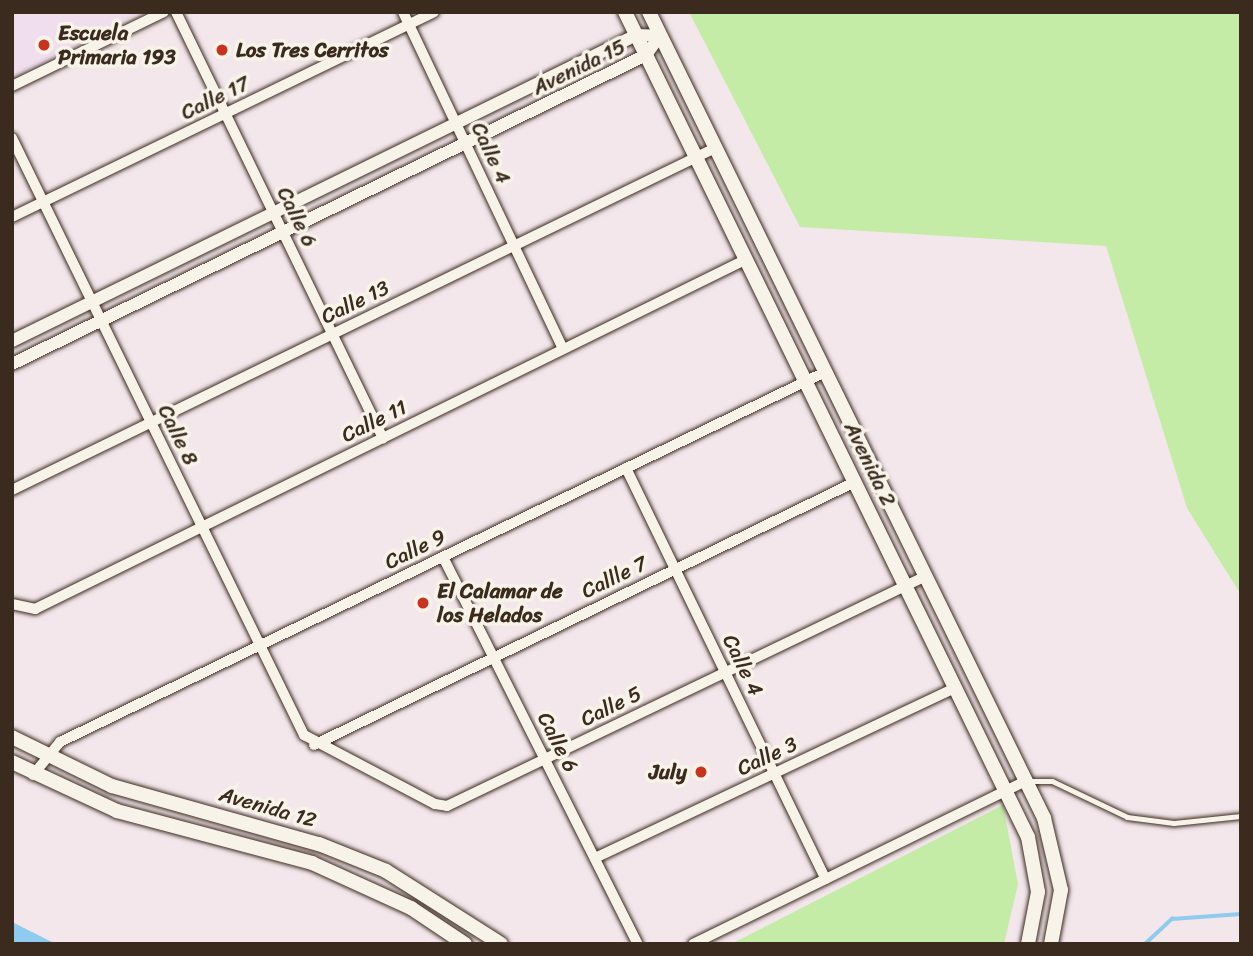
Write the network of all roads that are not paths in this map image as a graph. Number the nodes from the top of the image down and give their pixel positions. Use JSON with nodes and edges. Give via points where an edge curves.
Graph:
{"nodes":[{"id":1,"x":164,"y":12,"type":"edge"},
{"id":2,"x":176,"y":12,"type":"edge"},
{"id":3,"x":403,"y":12,"type":"edge"},
{"id":4,"x":435,"y":12,"type":"edge"},
{"id":5,"x":625,"y":12,"type":"edge"},
{"id":6,"x":649,"y":12,"type":"edge"},
{"id":7,"x":409,"y":25,"type":"junction"},
{"id":8,"x":636,"y":35,"type":"junction"},
{"id":9,"x":660,"y":36,"type":"junction"},
{"id":10,"x":646,"y":55,"type":"junction"},
{"id":11,"x":12,"y":86,"type":"edge"},
{"id":12,"x":225,"y":114,"type":"junction"},
{"id":13,"x":456,"y":124,"type":"junction"},
{"id":14,"x":12,"y":138,"type":"edge"},
{"id":15,"x":465,"y":144,"type":"junction"},
{"id":16,"x":715,"y":148,"type":"junction"},
{"id":17,"x":695,"y":158,"type":"junction"},
{"id":18,"x":43,"y":202,"type":"junction"},
{"id":19,"x":273,"y":213,"type":"junction"},
{"id":20,"x":12,"y":218,"type":"edge"},
{"id":21,"x":283,"y":232,"type":"junction"},
{"id":22,"x":514,"y":246,"type":"junction"},
{"id":23,"x":745,"y":260,"type":"junction"},
{"id":24,"x":92,"y":302,"type":"junction"},
{"id":25,"x":101,"y":321,"type":"junction"},
{"id":26,"x":333,"y":334,"type":"junction"},
{"id":27,"x":12,"y":341,"type":"edge"},
{"id":28,"x":563,"y":349,"type":"junction"},
{"id":29,"x":12,"y":365,"type":"edge"},
{"id":30,"x":825,"y":372,"type":"junction"},
{"id":31,"x":805,"y":381,"type":"junction"},
{"id":32,"x":151,"y":423,"type":"junction"},
{"id":33,"x":383,"y":438,"type":"junction"},
{"id":34,"x":626,"y":468,"type":"junction"},
{"id":35,"x":855,"y":482,"type":"junction"},
{"id":36,"x":12,"y":490,"type":"edge"},
{"id":37,"x":201,"y":527,"type":"junction"},
{"id":38,"x":443,"y":557,"type":"junction"},
{"id":39,"x":675,"y":569,"type":"junction"},
{"id":40,"x":924,"y":577,"type":"junction"},
{"id":41,"x":906,"y":586,"type":"junction"},
{"id":42,"x":15,"y":606,"type":"edge"},
{"id":43,"x":259,"y":646,"type":"junction"},
{"id":44,"x":494,"y":657,"type":"junction"},
{"id":45,"x":725,"y":672,"type":"junction"},
{"id":46,"x":955,"y":688,"type":"junction"},
{"id":47,"x":12,"y":737,"type":"edge"},
{"id":48,"x":314,"y":745,"type":"junction"},
{"id":49,"x":44,"y":755,"type":"junction"},
{"id":50,"x":545,"y":759,"type":"junction"},
{"id":51,"x":12,"y":762,"type":"edge"},
{"id":52,"x":775,"y":773,"type":"junction"},
{"id":53,"x":33,"y":775,"type":"junction"},
{"id":54,"x":1026,"y":781,"type":"junction"},
{"id":55,"x":1006,"y":791,"type":"junction"},
{"id":56,"x":1241,"y":816,"type":"edge"},
{"id":57,"x":595,"y":858,"type":"junction"},
{"id":58,"x":826,"y":879,"type":"junction"},
{"id":59,"x":465,"y":944,"type":"edge"},
{"id":60,"x":501,"y":944,"type":"edge"},
{"id":61,"x":638,"y":944,"type":"edge"},
{"id":62,"x":693,"y":944,"type":"edge"},
{"id":63,"x":1028,"y":944,"type":"edge"},
{"id":64,"x":1051,"y":944,"type":"edge"}],
"edges":[{"from":1,"to":11,"type":"street"},
{"from":2,"to":12,"type":"street","name":"Calle 6"},
{"from":3,"to":7,"type":"street","name":"Calle 4"},
{"from":4,"to":7,"type":"street","name":"Calle 17"},
{"from":5,"to":8,"type":"main road","name":"Avenida 2"},
{"from":6,"to":9,"type":"main road","name":"Avenida 2"},
{"from":7,"to":12,"type":"street","name":"Calle 17"},
{"from":7,"to":13,"type":"street","name":"Calle 4"},
{"from":8,"to":9,"type":"street","name":"Avenida 15"},
{"from":8,"to":10,"type":"main road","name":"Avenida 2"},
{"from":8,"to":13,"type":"street","name":"Avenida 15"},
{"from":9,"to":10,"type":"street","name":"Avenida 15"},
{"from":9,"to":16,"type":"main road","name":"Avenida 2"},
{"from":10,"to":15,"type":"street","name":"Avenida 15"},
{"from":10,"to":17,"type":"main road","name":"Avenida 2"},
{"from":12,"to":18,"type":"street","name":"Calle 17"},
{"from":12,"to":19,"type":"street","name":"Calle 6"},
{"from":13,"to":15,"type":"street","name":"Calle 4"},
{"from":13,"to":19,"type":"street","name":"Avenida 15"},
{"from":14,"to":18,"type":"street","name":"Calle 8"},
{"from":15,"to":21,"type":"street","name":"Avenida 15"},
{"from":15,"to":22,"type":"street","name":"Calle 4"},
{"from":16,"to":17,"type":"street","name":"Calle 13"},
{"from":16,"to":30,"type":"main road","name":"Avenida 2"},
{"from":17,"to":22,"type":"street","name":"Calle 13"},
{"from":17,"to":23,"type":"main road","name":"Avenida 2"},
{"from":18,"to":20,"type":"street","name":"Calle 17"},
{"from":18,"to":24,"type":"street","name":"Calle 8"},
{"from":19,"to":21,"type":"street","name":"Calle 6"},
{"from":19,"to":24,"type":"street","name":"Avenida 15"},
{"from":21,"to":25,"type":"street","name":"Avenida 15"},
{"from":21,"to":26,"type":"street","name":"Calle 6"},
{"from":22,"to":26,"type":"street","name":"Calle 13"},
{"from":22,"to":28,"type":"street","name":"Calle 4"},
{"from":23,"to":28,"type":"street","name":"Calle 11"},
{"from":23,"to":31,"type":"main road","name":"Avenida 2"},
{"from":24,"to":25,"type":"street","name":"Calle 8"},
{"from":24,"to":27,"type":"street","name":"Avenida 15"},
{"from":25,"to":29,"type":"street","name":"Avenida 15"},
{"from":25,"to":32,"type":"street","name":"Calle 8"},
{"from":26,"to":32,"type":"street","name":"Calle 13"},
{"from":26,"to":33,"type":"street","name":"Calle 6"},
{"from":28,"to":33,"type":"street","name":"Calle 11"},
{"from":30,"to":31,"type":"street","name":"Calle 9"},
{"from":30,"to":40,"type":"main road","name":"Avenida 2"},
{"from":31,"to":34,"type":"street","name":"Calle 9"},
{"from":31,"to":35,"type":"main road","name":"Avenida 2"},
{"from":32,"to":36,"type":"street","name":"Calle 13"},
{"from":32,"to":37,"type":"street","name":"Calle 8"},
{"from":33,"to":37,"type":"street","name":"Calle 11"},
{"from":34,"to":38,"type":"street","name":"Calle 9"},
{"from":34,"to":39,"type":"street","name":"Calle 4"},
{"from":35,"to":39,"type":"street","name":"Callle 7"},
{"from":35,"to":41,"type":"main road","name":"Avenida 2"},
{"from":37,"to":42,"type":"street","name":"Calle 11","via":[[35,609]]},
{"from":37,"to":43,"type":"street","name":"Calle 8"},
{"from":38,"to":43,"type":"street","name":"Calle 9"},
{"from":38,"to":44,"type":"street","name":"Calle 6"},
{"from":39,"to":44,"type":"street","name":"Callle 7"},
{"from":39,"to":45,"type":"street","name":"Calle 4"},
{"from":40,"to":41,"type":"street","name":"Calle 5"},
{"from":40,"to":54,"type":"main road","name":"Avenida 2"},
{"from":41,"to":45,"type":"street","name":"Calle 5"},
{"from":41,"to":46,"type":"main road","name":"Avenida 2"},
{"from":43,"to":48,"type":"street","name":"Calle 8"},
{"from":43,"to":49,"type":"street","name":"Calle 9"},
{"from":44,"to":48,"type":"street","name":"Callle 7"},
{"from":44,"to":50,"type":"street","name":"Calle 6"},
{"from":45,"to":50,"type":"street","name":"Calle 5"},
{"from":45,"to":52,"type":"street","name":"Calle 4"},
{"from":46,"to":52,"type":"street","name":"Calle 3"},
{"from":46,"to":55,"type":"main road","name":"Avenida 2"},
{"from":47,"to":49,"type":"main road","name":"Avenida 12"},
{"from":48,"to":50,"type":"street","name":"Calle 5","via":[[447,806]]},
{"from":49,"to":53,"type":"street"},
{"from":49,"to":60,"type":"main road","name":"Avenida 12","via":[[112,786],[356,858],[410,883]]},
{"from":50,"to":57,"type":"street","name":"Calle 6"},
{"from":51,"to":53,"type":"main road","name":"Avenida 12"},
{"from":52,"to":57,"type":"street","name":"Calle 3"},
{"from":52,"to":58,"type":"street","name":"Calle 4"},
{"from":53,"to":59,"type":"main road","name":"Avenida 12","via":[[117,811],[312,863],[411,908]]},
{"from":54,"to":55,"type":"street"},
{"from":54,"to":56,"type":"lane","via":[[1052,781],[1127,817],[1174,823]]},
{"from":54,"to":64,"type":"main road","name":"Avenida 2","via":[[1059,868]]},
{"from":55,"to":58,"type":"street"},
{"from":55,"to":63,"type":"main road","name":"Avenida 2","via":[[1037,873]]},
{"from":57,"to":61,"type":"street","name":"Calle 6"},
{"from":58,"to":62,"type":"street"}]}
